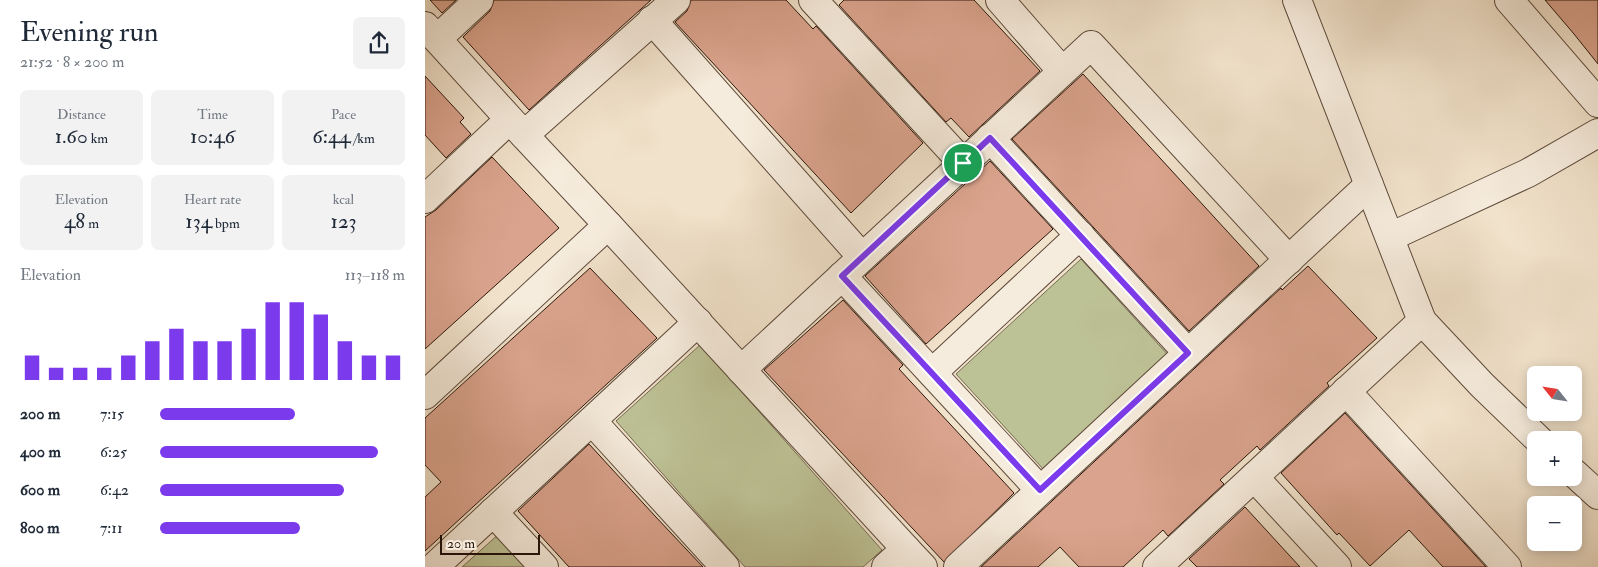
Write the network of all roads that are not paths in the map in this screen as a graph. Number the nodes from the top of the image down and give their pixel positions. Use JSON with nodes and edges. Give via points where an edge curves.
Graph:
{"nodes":[{"id":1,"x":479,"y":0,"type":"edge"},
{"id":2,"x":676,"y":0,"type":"edge"},
{"id":3,"x":813,"y":0,"type":"edge"},
{"id":4,"x":1000,"y":0,"type":"edge"},
{"id":5,"x":1297,"y":0,"type":"edge"},
{"id":6,"x":1523,"y":5,"type":"edge"},
{"id":7,"x":652,"y":20,"type":"junction"},
{"id":8,"x":431,"y":33,"type":"edge"},
{"id":9,"x":1062,"y":71,"type":"junction"},
{"id":10,"x":1598,"y":103,"type":"edge"},
{"id":11,"x":516,"y":127,"type":"junction"},
{"id":12,"x":1598,"y":133,"type":"edge"},
{"id":13,"x":990,"y":138,"type":"junction"},
{"id":14,"x":963,"y":163,"type":"junction"},
{"id":15,"x":1369,"y":185,"type":"junction"},
{"id":16,"x":425,"y":199,"type":"edge"},
{"id":17,"x":608,"y":225,"type":"junction"},
{"id":18,"x":1080,"y":235,"type":"junction"},
{"id":19,"x":1390,"y":237,"type":"junction"},
{"id":20,"x":1289,"y":260,"type":"junction"},
{"id":21,"x":852,"y":267,"type":"junction"},
{"id":22,"x":1422,"y":321,"type":"junction"},
{"id":23,"x":697,"y":322,"type":"junction"},
{"id":24,"x":1188,"y":353,"type":"junction"},
{"id":25,"x":741,"y":370,"type":"junction"},
{"id":26,"x":932,"y":373,"type":"junction"},
{"id":27,"x":1346,"y":392,"type":"junction"},
{"id":28,"x":425,"y":395,"type":"edge"},
{"id":29,"x":592,"y":421,"type":"junction"},
{"id":30,"x":1530,"y":431,"type":"edge"},
{"id":31,"x":1254,"y":477,"type":"junction"},
{"id":32,"x":1582,"y":480,"type":"edge"},
{"id":33,"x":1040,"y":490,"type":"junction"},
{"id":34,"x":1598,"y":495,"type":"edge"},
{"id":35,"x":493,"y":512,"type":"junction"},
{"id":36,"x":914,"y":558,"type":"edge"},
{"id":37,"x":434,"y":567,"type":"edge"},
{"id":38,"x":544,"y":567,"type":"edge"},
{"id":39,"x":725,"y":567,"type":"edge"},
{"id":40,"x":886,"y":567,"type":"edge"},
{"id":41,"x":958,"y":567,"type":"edge"},
{"id":42,"x":1157,"y":567,"type":"edge"},
{"id":43,"x":1337,"y":567,"type":"edge"},
{"id":44,"x":1507,"y":567,"type":"edge"}],
"edges":[{"from":1,"to":8,"type":"street"},
{"from":2,"to":7,"type":"street"},
{"from":3,"to":14,"type":"street"},
{"from":4,"to":9,"type":"street"},
{"from":5,"to":15,"type":"street"},
{"from":6,"to":10,"type":"street"},
{"from":7,"to":11,"type":"street"},
{"from":7,"to":21,"type":"street"},
{"from":8,"to":11,"type":"street"},
{"from":9,"to":13,"type":"street"},
{"from":9,"to":20,"type":"street","via":[[1091,45]]},
{"from":11,"to":16,"type":"street"},
{"from":11,"to":17,"type":"street"},
{"from":12,"to":19,"type":"street","via":[[1528,173]]},
{"from":13,"to":14,"type":"street"},
{"from":13,"to":18,"type":"street"},
{"from":14,"to":21,"type":"street"},
{"from":15,"to":19,"type":"street"},
{"from":15,"to":20,"type":"street"},
{"from":17,"to":23,"type":"street"},
{"from":17,"to":28,"type":"street"},
{"from":18,"to":24,"type":"street"},
{"from":18,"to":26,"type":"street"},
{"from":19,"to":22,"type":"street"},
{"from":20,"to":24,"type":"street"},
{"from":21,"to":25,"type":"street"},
{"from":21,"to":26,"type":"street"},
{"from":22,"to":27,"type":"street"},
{"from":22,"to":30,"type":"street"},
{"from":23,"to":25,"type":"street"},
{"from":23,"to":29,"type":"street"},
{"from":24,"to":33,"type":"street"},
{"from":25,"to":36,"type":"street"},
{"from":26,"to":33,"type":"street"},
{"from":27,"to":31,"type":"street"},
{"from":27,"to":44,"type":"street"},
{"from":29,"to":35,"type":"street"},
{"from":29,"to":39,"type":"street"},
{"from":31,"to":42,"type":"street"},
{"from":31,"to":43,"type":"street"},
{"from":32,"to":34,"type":"street"},
{"from":33,"to":41,"type":"street"},
{"from":35,"to":37,"type":"street"},
{"from":35,"to":38,"type":"street"},
{"from":36,"to":40,"type":"street"}]}
